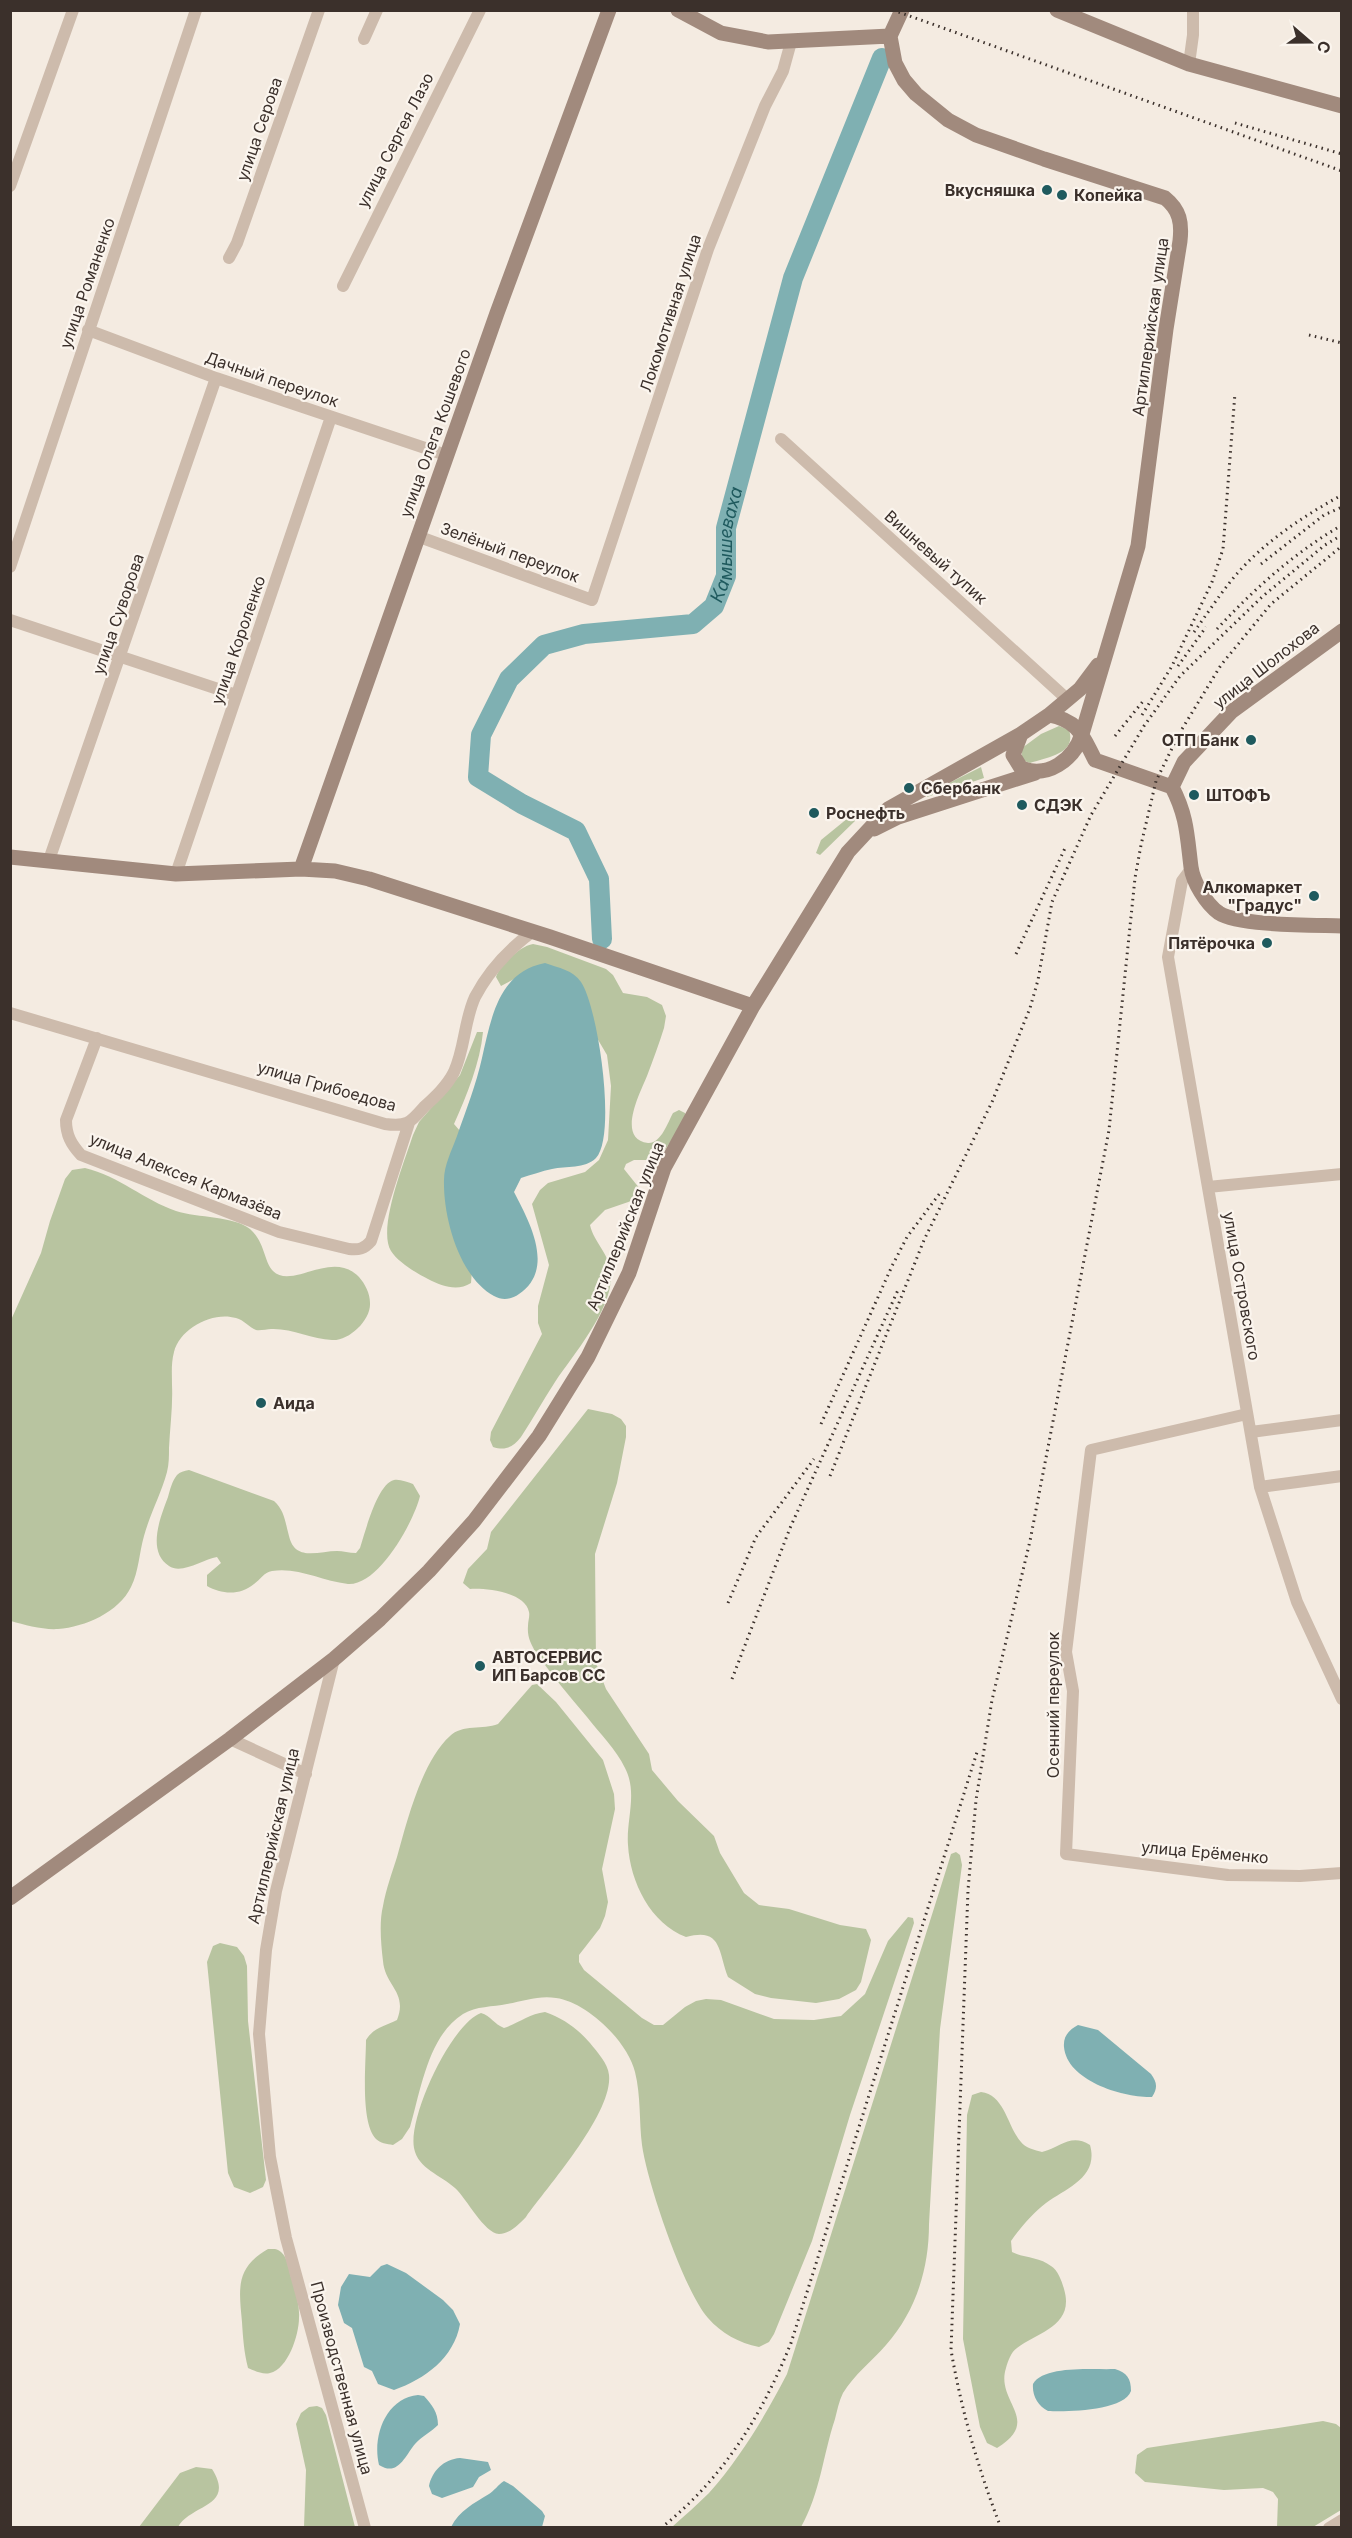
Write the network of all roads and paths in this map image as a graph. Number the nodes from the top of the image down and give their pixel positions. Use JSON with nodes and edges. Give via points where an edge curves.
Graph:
{"nodes":[{"id":1,"x":73,"y":10,"type":"edge"},
{"id":2,"x":196,"y":10,"type":"edge"},
{"id":3,"x":319,"y":10,"type":"edge"},
{"id":4,"x":377,"y":10,"type":"edge"},
{"id":5,"x":480,"y":10,"type":"edge"},
{"id":6,"x":609,"y":10,"type":"edge"},
{"id":7,"x":678,"y":10,"type":"edge"},
{"id":8,"x":902,"y":10,"type":"edge"},
{"id":9,"x":1057,"y":10,"type":"edge"},
{"id":10,"x":1193,"y":10,"type":"edge"},
{"id":11,"x":890,"y":36,"type":"junction"},
{"id":12,"x":364,"y":39,"type":"dead end"},
{"id":13,"x":791,"y":42,"type":"junction"},
{"id":14,"x":1189,"y":64,"type":"junction"},
{"id":15,"x":1341,"y":106,"type":"edge"},
{"id":16,"x":10,"y":186,"type":"edge"},
{"id":17,"x":229,"y":258,"type":"dead end"},
{"id":18,"x":343,"y":286,"type":"dead end"},
{"id":19,"x":88,"y":330,"type":"junction"},
{"id":20,"x":216,"y":378,"type":"junction"},
{"id":21,"x":331,"y":417,"type":"junction"},
{"id":22,"x":781,"y":439,"type":"dead end"},
{"id":23,"x":446,"y":455,"type":"junction"},
{"id":24,"x":417,"y":536,"type":"junction"},
{"id":25,"x":10,"y":567,"type":"edge"},
{"id":26,"x":592,"y":600,"type":"joint"},
{"id":27,"x":10,"y":620,"type":"edge"},
{"id":28,"x":1341,"y":631,"type":"edge"},
{"id":29,"x":1108,"y":647,"type":"junction"},
{"id":30,"x":120,"y":656,"type":"junction"},
{"id":31,"x":236,"y":695,"type":"junction"},
{"id":32,"x":1068,"y":700,"type":"junction"},
{"id":33,"x":1049,"y":715,"type":"junction"},
{"id":34,"x":1021,"y":734,"type":"junction"},
{"id":35,"x":1082,"y":734,"type":"junction"},
{"id":36,"x":1095,"y":760,"type":"junction"},
{"id":37,"x":1058,"y":765,"type":"junction"},
{"id":38,"x":1035,"y":772,"type":"junction"},
{"id":39,"x":1172,"y":787,"type":"junction"},
{"id":40,"x":866,"y":833,"type":"junction"},
{"id":41,"x":10,"y":857,"type":"edge"},
{"id":42,"x":49,"y":860,"type":"junction"},
{"id":43,"x":1191,"y":868,"type":"junction"},
{"id":44,"x":301,"y":870,"type":"junction"},
{"id":45,"x":176,"y":874,"type":"junction"},
{"id":46,"x":1341,"y":926,"type":"edge"},
{"id":47,"x":532,"y":932,"type":"junction"},
{"id":48,"x":753,"y":1006,"type":"junction"},
{"id":49,"x":10,"y":1013,"type":"edge"},
{"id":50,"x":97,"y":1038,"type":"junction"},
{"id":51,"x":409,"y":1123,"type":"junction"},
{"id":52,"x":1341,"y":1174,"type":"edge"},
{"id":53,"x":1208,"y":1187,"type":"junction"},
{"id":54,"x":1247,"y":1414,"type":"junction"},
{"id":55,"x":1341,"y":1420,"type":"edge"},
{"id":56,"x":1251,"y":1432,"type":"junction"},
{"id":57,"x":1341,"y":1476,"type":"edge"},
{"id":58,"x":1260,"y":1487,"type":"junction"},
{"id":59,"x":334,"y":1659,"type":"junction"},
{"id":60,"x":1341,"y":1699,"type":"edge"},
{"id":61,"x":230,"y":1739,"type":"junction"},
{"id":62,"x":306,"y":1774,"type":"junction"},
{"id":63,"x":1066,"y":1854,"type":"joint"},
{"id":64,"x":1341,"y":1873,"type":"edge"},
{"id":65,"x":10,"y":1898,"type":"edge"},
{"id":66,"x":286,"y":2238,"type":"joint"},
{"id":67,"x":1341,"y":2520,"type":"edge"},
{"id":68,"x":365,"y":2528,"type":"edge"},
{"id":69,"x":1329,"y":2528,"type":"edge"}],
"edges":[{"from":1,"to":16,"type":"street"},
{"from":2,"to":19,"type":"street","name":"улица Романенко"},
{"from":3,"to":17,"type":"street","name":"улица Серова"},
{"from":4,"to":12,"type":"street"},
{"from":5,"to":18,"type":"street","name":"улица Сергея Лазо"},
{"from":6,"to":23,"type":"main road","name":"улица Олега Кошевого"},
{"from":7,"to":13,"type":"main road","via":[[721,33],[751,40]]},
{"from":8,"to":11,"type":"main road"},
{"from":9,"to":14,"type":"main road"},
{"from":10,"to":14,"type":"street"},
{"from":11,"to":13,"type":"main road"},
{"from":11,"to":29,"type":"main road","name":"Артиллерийская улица","via":[[895,63],[904,80],[948,120],[976,135],[1165,198],[1179,215],[1182,227],[1140,535]]},
{"from":13,"to":26,"type":"street","name":"Локомотивная улица","via":[[783,71],[708,249]]},
{"from":14,"to":15,"type":"main road"},
{"from":19,"to":20,"type":"street","name":"Дачный переулок"},
{"from":19,"to":25,"type":"street","name":"улица Романенко"},
{"from":20,"to":21,"type":"street","name":"Дачный переулок"},
{"from":20,"to":30,"type":"street","name":"улица Суворова"},
{"from":21,"to":23,"type":"street","name":"Дачный переулок"},
{"from":21,"to":31,"type":"street","name":"улица Короленко"},
{"from":22,"to":32,"type":"street","name":"Вишневый тупик"},
{"from":23,"to":24,"type":"main road","name":"улица Олега Кошевого"},
{"from":24,"to":26,"type":"street","name":"Зелёный переулок"},
{"from":24,"to":44,"type":"main road","name":"улица Олега Кошевого"},
{"from":27,"to":30,"type":"street"},
{"from":28,"to":39,"type":"main road","name":"улица Шолохова","via":[[1231,712],[1184,762]]},
{"from":29,"to":32,"type":"main road","name":"Артиллерийская улица","via":[[1093,674]]},
{"from":29,"to":35,"type":"main road","name":"Артиллерийская улица"},
{"from":30,"to":31,"type":"street"},
{"from":30,"to":42,"type":"street","name":"улица Суворова"},
{"from":31,"to":45,"type":"street","name":"улица Короленко"},
{"from":32,"to":33,"type":"main road","name":"Артиллерийская улица"},
{"from":33,"to":34,"type":"main road","name":"Артиллерийская улица"},
{"from":33,"to":35,"type":"main road","via":[[1073,723]]},
{"from":34,"to":38,"type":"main road","via":[[1013,755],[1015,762]]},
{"from":34,"to":40,"type":"main road","name":"Артиллерийская улица","via":[[888,810]]},
{"from":35,"to":36,"type":"main road"},
{"from":35,"to":37,"type":"main road","name":"Артиллерийская улица","via":[[1074,753]]},
{"from":36,"to":37,"type":"main road","name":"Артиллерийская улица"},
{"from":36,"to":39,"type":"main road"},
{"from":37,"to":38,"type":"main road","name":"Артиллерийская улица"},
{"from":38,"to":40,"type":"main road","name":"Артиллерийская улица","via":[[898,817]]},
{"from":39,"to":43,"type":"main road","via":[[1183,809]]},
{"from":40,"to":48,"type":"main road","name":"Артиллерийская улица","via":[[827,884]]},
{"from":41,"to":42,"type":"main road"},
{"from":42,"to":45,"type":"main road"},
{"from":43,"to":46,"type":"main road","via":[[1202,894],[1220,913],[1244,920]]},
{"from":43,"to":53,"type":"street","name":"улица Островского","via":[[1182,881],[1168,957]]},
{"from":44,"to":45,"type":"main road"},
{"from":44,"to":47,"type":"main road","via":[[336,871],[369,879]]},
{"from":47,"to":48,"type":"main road"},
{"from":47,"to":51,"type":"street","name":"улица Грибоедова","via":[[509,949],[494,967],[467,1016],[453,1073]]},
{"from":48,"to":59,"type":"main road","name":"Артиллерийская улица","via":[[664,1168],[629,1273],[607,1321],[539,1436],[429,1571]]},
{"from":49,"to":50,"type":"street","name":"улица Грибоедова"},
{"from":50,"to":51,"type":"street","name":"улица Грибоедова","via":[[385,1124]]},
{"from":50,"to":51,"type":"street","name":"улица Алексея Кармазёва","via":[[66,1120],[66,1132],[73,1147],[81,1155],[279,1232],[349,1249],[366,1247]]},
{"from":52,"to":53,"type":"street"},
{"from":53,"to":54,"type":"street","name":"улица Островского"},
{"from":54,"to":56,"type":"street","name":"улица Островского"},
{"from":54,"to":63,"type":"street","name":"Осенний переулок","via":[[1090,1450],[1066,1652],[1073,1691]]},
{"from":55,"to":56,"type":"street"},
{"from":56,"to":58,"type":"street","name":"улица Островского"},
{"from":57,"to":58,"type":"street"},
{"from":58,"to":60,"type":"street","name":"улица Островского","via":[[1297,1602]]},
{"from":59,"to":61,"type":"main road","name":"Артиллерийская улица"},
{"from":59,"to":62,"type":"street","name":"Артиллерийская улица"},
{"from":61,"to":62,"type":"street"},
{"from":61,"to":65,"type":"main road","name":"Артиллерийская улица"},
{"from":62,"to":66,"type":"street","name":"Артиллерийская улица","via":[[276,1891],[259,2034],[270,2157]]},
{"from":63,"to":64,"type":"street","name":"улица Ерёменко","via":[[1228,1875]]},
{"from":66,"to":68,"type":"street","name":"Производственная улица"},
{"from":67,"to":69,"type":"street"}]}
